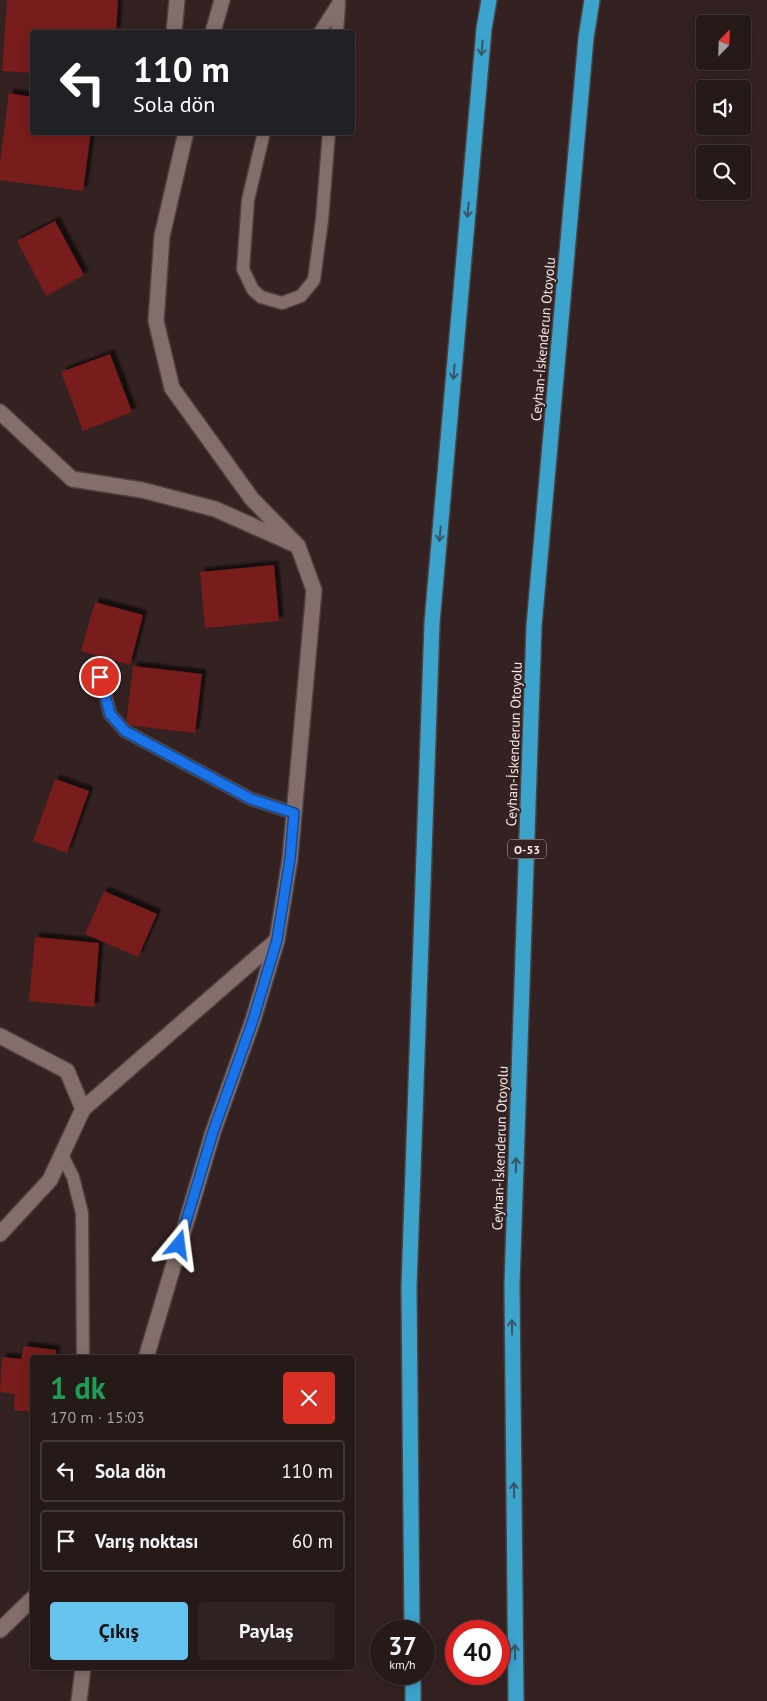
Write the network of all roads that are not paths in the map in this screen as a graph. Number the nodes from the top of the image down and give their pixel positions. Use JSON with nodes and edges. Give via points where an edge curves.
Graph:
{"nodes":[{"id":1,"x":177,"y":0,"type":"edge"},
{"id":2,"x":222,"y":0,"type":"edge"},
{"id":3,"x":489,"y":0,"type":"edge"},
{"id":4,"x":592,"y":0,"type":"edge"},
{"id":5,"x":339,"y":1,"type":"edge"},
{"id":6,"x":174,"y":30,"type":"edge"},
{"id":7,"x":214,"y":30,"type":"edge"},
{"id":8,"x":321,"y":30,"type":"edge"},
{"id":9,"x":337,"y":30,"type":"edge"},
{"id":10,"x":185,"y":135,"type":"edge"},
{"id":11,"x":263,"y":135,"type":"edge"},
{"id":12,"x":329,"y":135,"type":"edge"},
{"id":13,"x":0,"y":412,"type":"edge"},
{"id":14,"x":298,"y":546,"type":"junction"},
{"id":15,"x":100,"y":677,"type":"dead end"},
{"id":16,"x":294,"y":813,"type":"junction"},
{"id":17,"x":277,"y":940,"type":"junction"},
{"id":18,"x":0,"y":1036,"type":"edge"},
{"id":19,"x":83,"y":1109,"type":"junction"},
{"id":20,"x":62,"y":1155,"type":"junction"},
{"id":21,"x":0,"y":1234,"type":"edge"},
{"id":22,"x":83,"y":1355,"type":"edge"},
{"id":23,"x":147,"y":1355,"type":"edge"},
{"id":24,"x":30,"y":1601,"type":"edge"},
{"id":25,"x":412,"y":1620,"type":"edge"},
{"id":26,"x":0,"y":1630,"type":"edge"},
{"id":27,"x":83,"y":1670,"type":"edge"},
{"id":28,"x":413,"y":1685,"type":"edge"},
{"id":29,"x":79,"y":1701,"type":"edge"},
{"id":30,"x":413,"y":1701,"type":"edge"},
{"id":31,"x":516,"y":1701,"type":"edge"}],
"edges":[{"from":1,"to":6,"type":"street"},
{"from":2,"to":7,"type":"street"},
{"from":3,"to":25,"type":"highway","one_way":true,"via":[[432,623],[409,1286]]},
{"from":31,"to":4,"type":"highway","name":"Ceyhan-İskenderun Otoyolu","number":"O-53","one_way":true,"via":[[512,1285],[534,626]]},
{"from":5,"to":8,"type":"lane"},
{"from":5,"to":9,"type":"lane"},
{"from":10,"to":14,"type":"street","via":[[162,236],[156,320],[172,388],[252,499]]},
{"from":11,"to":12,"type":"lane","via":[[248,200],[243,269],[252,290],[261,297],[282,303],[301,296],[314,280]]},
{"from":13,"to":14,"type":"street","via":[[72,478],[142,490],[215,509]]},
{"from":14,"to":16,"type":"street","via":[[314,590]]},
{"from":15,"to":16,"type":"lane","via":[[110,714],[125,731],[251,799]]},
{"from":16,"to":17,"type":"street"},
{"from":17,"to":19,"type":"street"},
{"from":17,"to":23,"type":"street","via":[[253,1020],[213,1132]]},
{"from":18,"to":19,"type":"street","via":[[67,1072]]},
{"from":19,"to":20,"type":"street"},
{"from":20,"to":21,"type":"street","via":[[50,1180]]},
{"from":20,"to":22,"type":"lane","via":[[73,1178],[82,1213]]},
{"from":24,"to":26,"type":"street"},
{"from":27,"to":29,"type":"street"},
{"from":28,"to":30,"type":"highway"}]}
